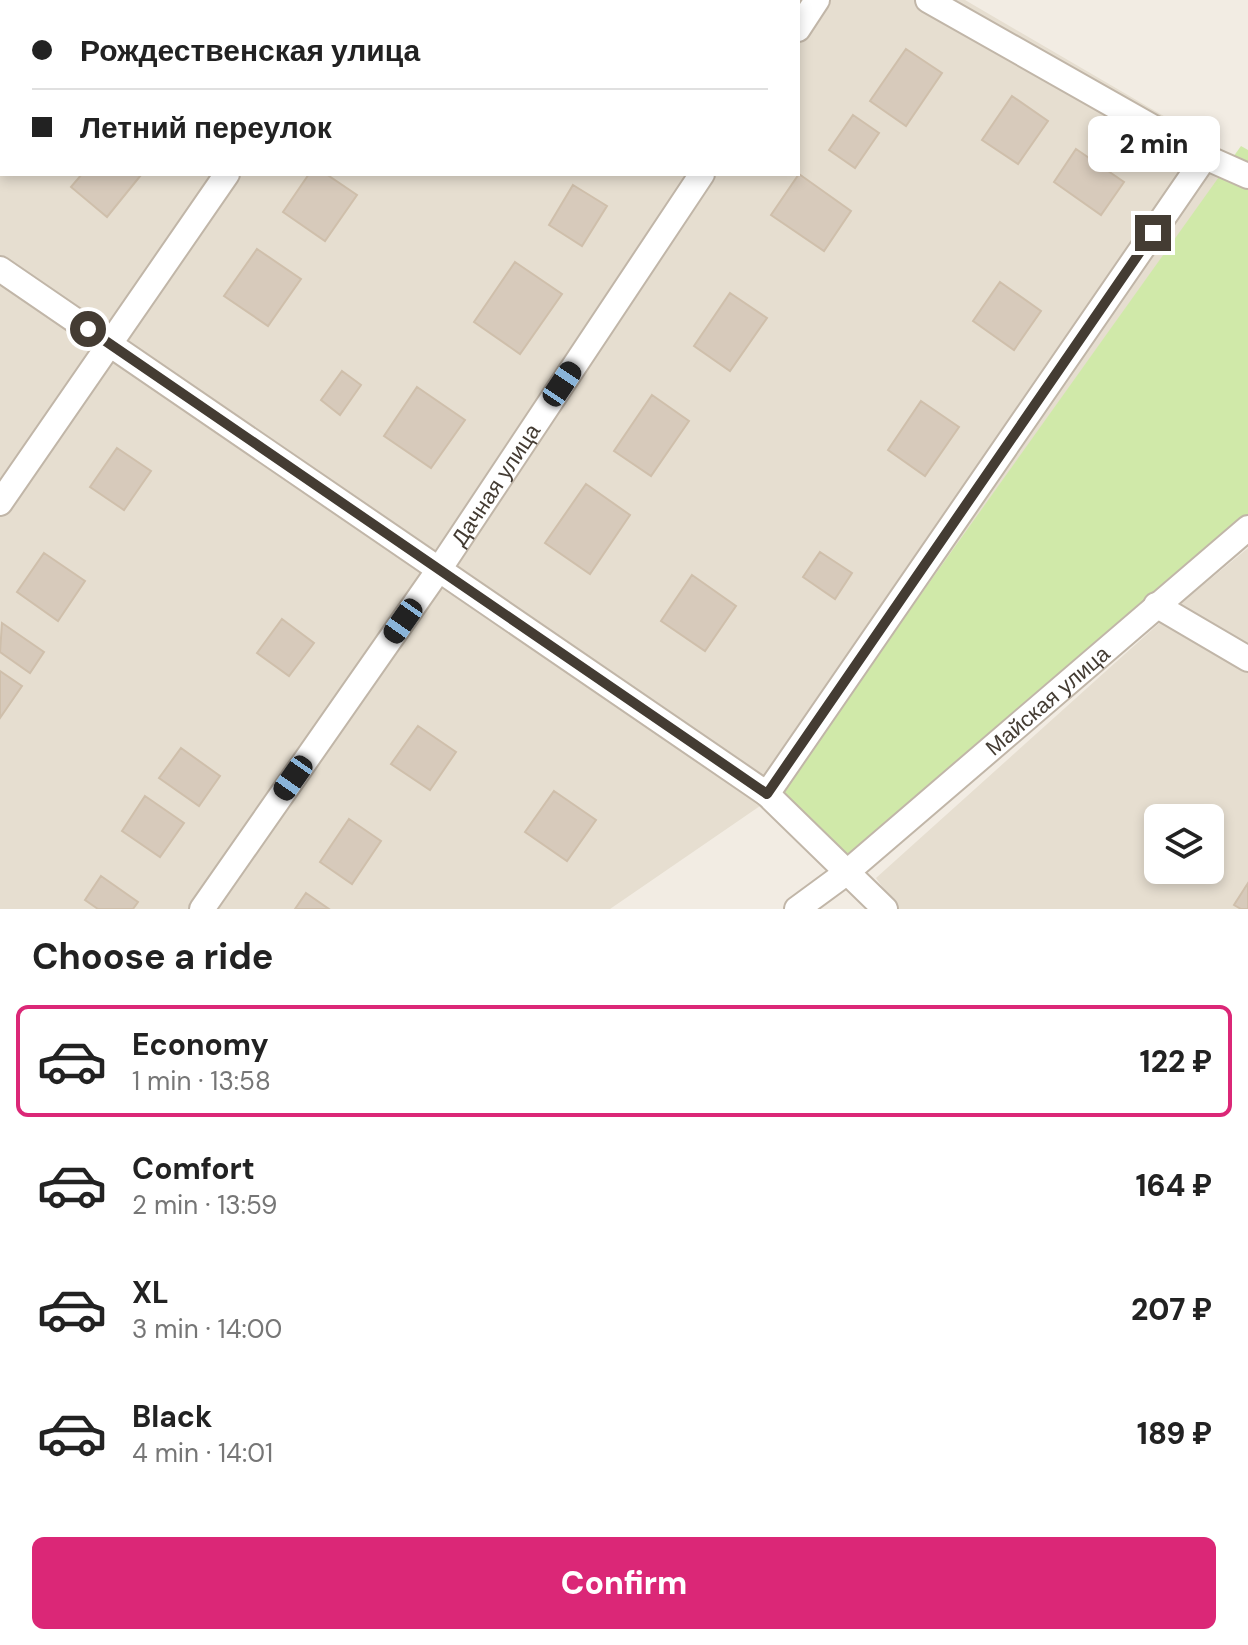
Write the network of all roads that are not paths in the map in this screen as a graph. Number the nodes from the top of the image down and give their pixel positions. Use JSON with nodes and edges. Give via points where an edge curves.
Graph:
{"nodes":[{"id":1,"x":817,"y":0,"type":"edge"},
{"id":2,"x":928,"y":0,"type":"edge"},
{"id":3,"x":800,"y":26,"type":"edge"},
{"id":4,"x":1205,"y":157,"type":"junction"},
{"id":5,"x":226,"y":176,"type":"edge"},
{"id":6,"x":701,"y":176,"type":"edge"},
{"id":7,"x":1248,"y":176,"type":"edge"},
{"id":8,"x":0,"y":269,"type":"edge"},
{"id":9,"x":110,"y":344,"type":"junction"},
{"id":10,"x":0,"y":503,"type":"edge"},
{"id":11,"x":1248,"y":528,"type":"edge"},
{"id":12,"x":440,"y":568,"type":"junction"},
{"id":13,"x":1156,"y":605,"type":"junction"},
{"id":14,"x":1248,"y":659,"type":"edge"},
{"id":15,"x":767,"y":794,"type":"junction"},
{"id":16,"x":846,"y":873,"type":"junction"},
{"id":17,"x":202,"y":909,"type":"edge"},
{"id":18,"x":797,"y":909,"type":"edge"},
{"id":19,"x":885,"y":909,"type":"edge"}],
"edges":[{"from":1,"to":3,"type":"street"},
{"from":2,"to":4,"type":"street"},
{"from":4,"to":7,"type":"street"},
{"from":4,"to":15,"type":"street"},
{"from":5,"to":9,"type":"street"},
{"from":6,"to":12,"type":"street","name":"Дачная улица"},
{"from":8,"to":9,"type":"street"},
{"from":9,"to":10,"type":"street"},
{"from":9,"to":12,"type":"street"},
{"from":11,"to":13,"type":"street","name":"Майская улица"},
{"from":12,"to":15,"type":"street"},
{"from":12,"to":17,"type":"street","name":"Дачная улица"},
{"from":13,"to":14,"type":"street"},
{"from":13,"to":16,"type":"street","name":"Майская улица"},
{"from":15,"to":16,"type":"street"},
{"from":16,"to":18,"type":"street","name":"Майская улица"},
{"from":16,"to":19,"type":"street"}]}
